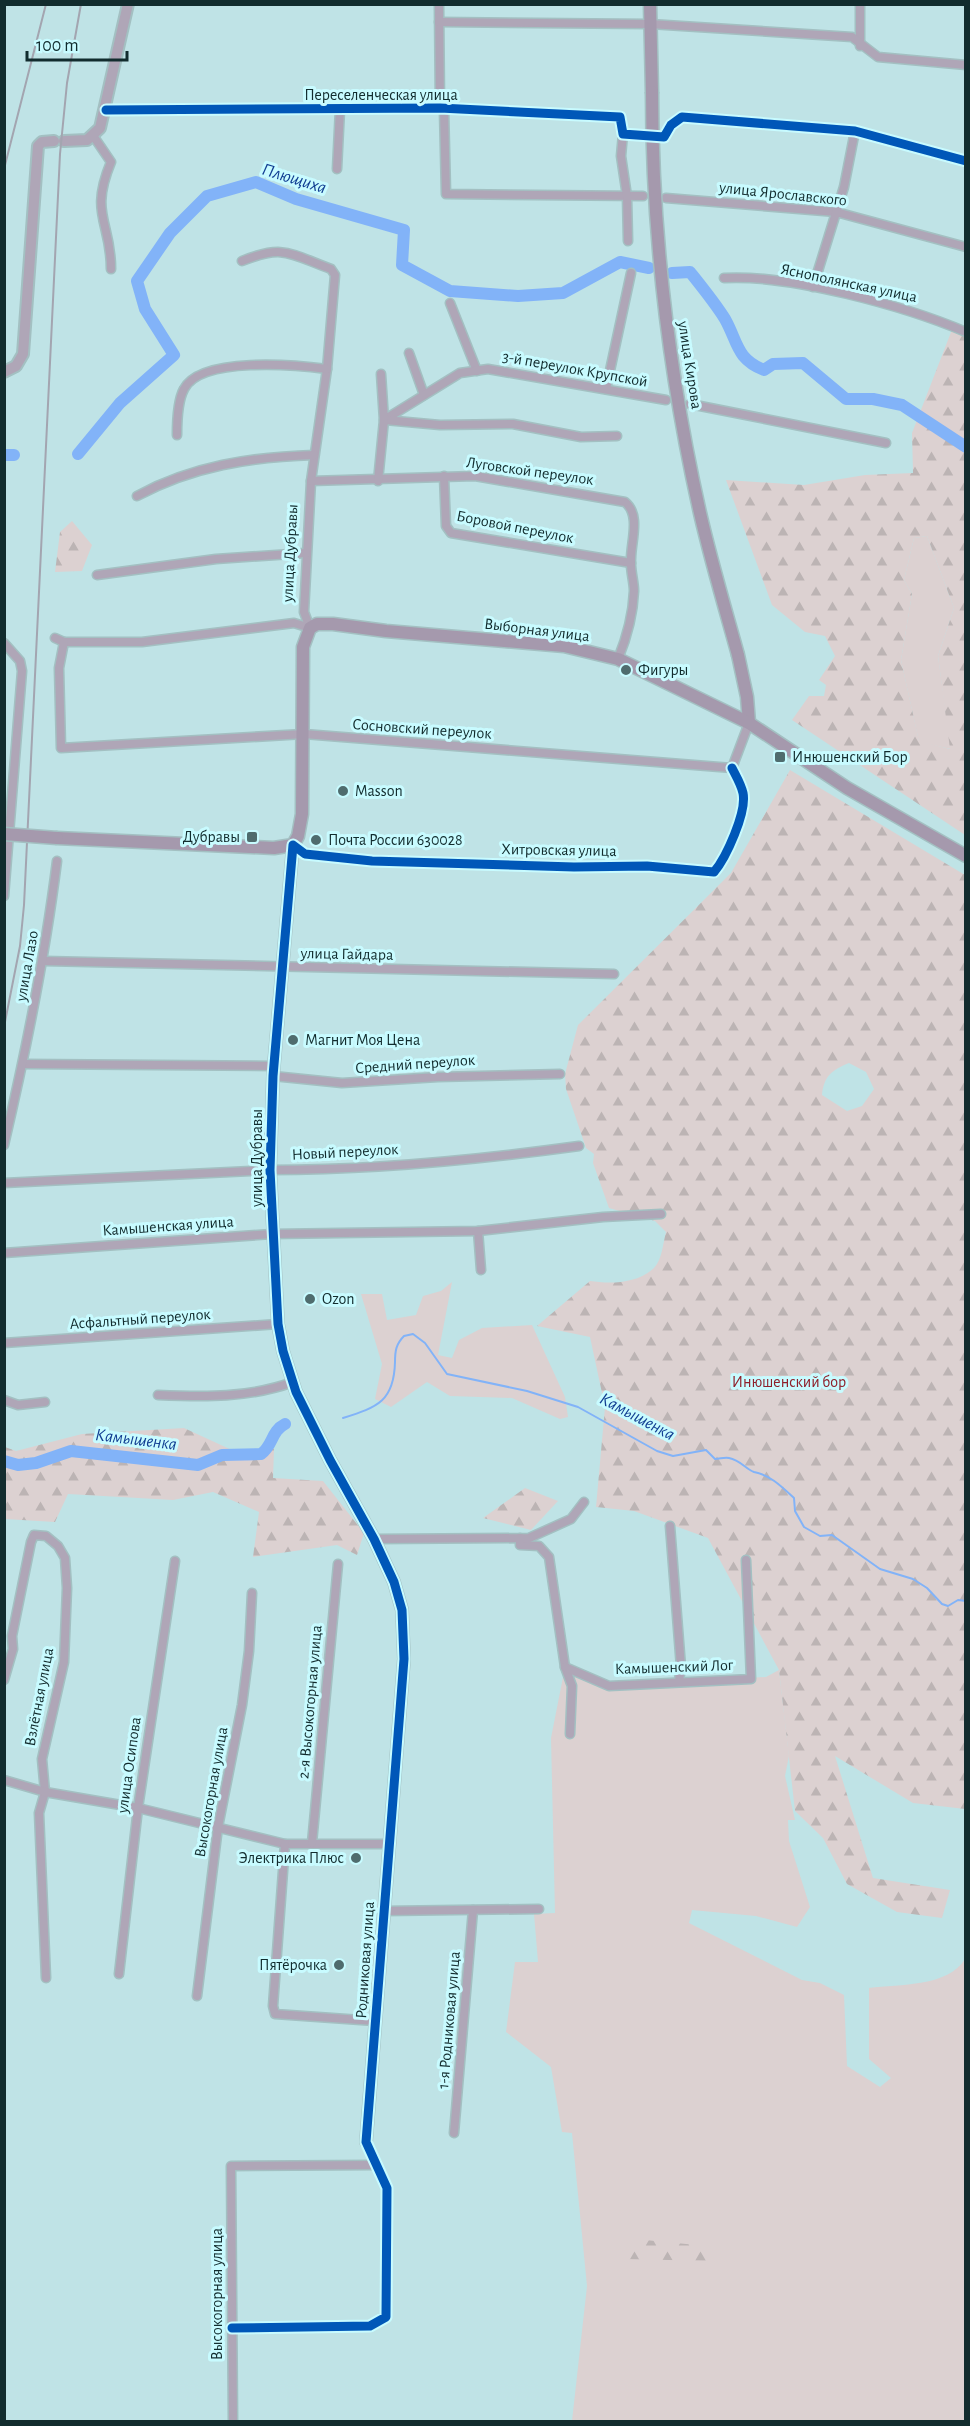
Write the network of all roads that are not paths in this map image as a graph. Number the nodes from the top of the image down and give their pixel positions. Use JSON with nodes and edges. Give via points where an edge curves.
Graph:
{"nodes":[{"id":1,"x":128,"y":4,"type":"edge"},
{"id":2,"x":439,"y":4,"type":"edge"},
{"id":3,"x":650,"y":4,"type":"edge"},
{"id":4,"x":860,"y":4,"type":"edge"},
{"id":5,"x":439,"y":22,"type":"junction"},
{"id":6,"x":650,"y":24,"type":"junction"},
{"id":7,"x":861,"y":46,"type":"junction"},
{"id":8,"x":966,"y":65,"type":"edge"},
{"id":9,"x":340,"y":109,"type":"junction"},
{"id":10,"x":442,"y":109,"type":"junction"},
{"id":11,"x":106,"y":110,"type":"junction"},
{"id":12,"x":855,"y":131,"type":"junction"},
{"id":13,"x":622,"y":134,"type":"junction"},
{"id":14,"x":641,"y":135,"type":"dead end"},
{"id":15,"x":664,"y":136,"type":"dead end"},
{"id":16,"x":94,"y":137,"type":"junction"},
{"id":17,"x":966,"y":161,"type":"edge"},
{"id":18,"x":337,"y":169,"type":"dead end"},
{"id":19,"x":627,"y":196,"type":"junction"},
{"id":20,"x":644,"y":196,"type":"dead end"},
{"id":21,"x":666,"y":198,"type":"dead end"},
{"id":22,"x":836,"y":212,"type":"junction"},
{"id":23,"x":628,"y":241,"type":"dead end"},
{"id":24,"x":966,"y":247,"type":"edge"},
{"id":25,"x":242,"y":261,"type":"dead end"},
{"id":26,"x":111,"y":269,"type":"dead end"},
{"id":27,"x":631,"y":273,"type":"dead end"},
{"id":28,"x":724,"y":278,"type":"dead end"},
{"id":29,"x":813,"y":287,"type":"junction"},
{"id":30,"x":450,"y":303,"type":"dead end"},
{"id":31,"x":966,"y":332,"type":"edge"},
{"id":32,"x":409,"y":352,"type":"dead end"},
{"id":33,"x":327,"y":369,"type":"junction"},
{"id":34,"x":477,"y":371,"type":"junction"},
{"id":35,"x":4,"y":372,"type":"edge"},
{"id":36,"x":381,"y":374,"type":"dead end"},
{"id":37,"x":606,"y":389,"type":"junction"},
{"id":38,"x":424,"y":395,"type":"junction"},
{"id":39,"x":666,"y":400,"type":"dead end"},
{"id":40,"x":690,"y":404,"type":"dead end"},
{"id":41,"x":384,"y":420,"type":"junction"},
{"id":42,"x":177,"y":435,"type":"dead end"},
{"id":43,"x":616,"y":436,"type":"dead end"},
{"id":44,"x":886,"y":442,"type":"dead end"},
{"id":45,"x":314,"y":455,"type":"junction"},
{"id":46,"x":444,"y":476,"type":"junction"},
{"id":47,"x":311,"y":481,"type":"junction"},
{"id":48,"x":378,"y":481,"type":"junction"},
{"id":49,"x":136,"y":496,"type":"dead end"},
{"id":50,"x":306,"y":553,"type":"junction"},
{"id":51,"x":631,"y":562,"type":"junction"},
{"id":52,"x":97,"y":575,"type":"dead end"},
{"id":53,"x":310,"y":628,"type":"junction"},
{"id":54,"x":55,"y":638,"type":"dead end"},
{"id":55,"x":64,"y":642,"type":"junction"},
{"id":56,"x":4,"y":644,"type":"edge"},
{"id":57,"x":618,"y":659,"type":"junction"},
{"id":58,"x":749,"y":723,"type":"junction"},
{"id":59,"x":304,"y":734,"type":"junction"},
{"id":60,"x":732,"y":768,"type":"junction"},
{"id":61,"x":4,"y":834,"type":"edge"},
{"id":62,"x":293,"y":845,"type":"junction"},
{"id":63,"x":966,"y":856,"type":"edge"},
{"id":64,"x":57,"y":861,"type":"dead end"},
{"id":65,"x":4,"y":896,"type":"edge"},
{"id":66,"x":44,"y":961,"type":"junction"},
{"id":67,"x":282,"y":967,"type":"junction"},
{"id":68,"x":614,"y":975,"type":"dead end"},
{"id":69,"x":23,"y":1064,"type":"junction"},
{"id":70,"x":273,"y":1071,"type":"junction"},
{"id":71,"x":560,"y":1074,"type":"dead end"},
{"id":72,"x":4,"y":1145,"type":"edge"},
{"id":73,"x":579,"y":1146,"type":"dead end"},
{"id":74,"x":270,"y":1170,"type":"junction"},
{"id":75,"x":4,"y":1183,"type":"edge"},
{"id":76,"x":661,"y":1214,"type":"dead end"},
{"id":77,"x":478,"y":1231,"type":"junction"},
{"id":78,"x":272,"y":1234,"type":"junction"},
{"id":79,"x":4,"y":1253,"type":"edge"},
{"id":80,"x":481,"y":1270,"type":"dead end"},
{"id":81,"x":278,"y":1324,"type":"junction"},
{"id":82,"x":4,"y":1343,"type":"edge"},
{"id":83,"x":293,"y":1382,"type":"junction"},
{"id":84,"x":159,"y":1395,"type":"dead end"},
{"id":85,"x":4,"y":1400,"type":"edge"},
{"id":86,"x":45,"y":1402,"type":"dead end"},
{"id":87,"x":330,"y":1460,"type":"joint"},
{"id":88,"x":584,"y":1502,"type":"dead end"},
{"id":89,"x":670,"y":1526,"type":"dead end"},
{"id":90,"x":520,"y":1538,"type":"junction"},
{"id":91,"x":374,"y":1539,"type":"junction"},
{"id":92,"x":746,"y":1560,"type":"dead end"},
{"id":93,"x":175,"y":1561,"type":"dead end"},
{"id":94,"x":338,"y":1564,"type":"dead end"},
{"id":95,"x":252,"y":1593,"type":"dead end"},
{"id":96,"x":565,"y":1666,"type":"junction"},
{"id":97,"x":4,"y":1680,"type":"edge"},
{"id":98,"x":679,"y":1681,"type":"junction"},
{"id":99,"x":570,"y":1734,"type":"dead end"},
{"id":100,"x":4,"y":1780,"type":"edge"},
{"id":101,"x":45,"y":1792,"type":"junction"},
{"id":102,"x":138,"y":1808,"type":"junction"},
{"id":103,"x":218,"y":1827,"type":"junction"},
{"id":104,"x":312,"y":1843,"type":"junction"},
{"id":105,"x":285,"y":1844,"type":"junction"},
{"id":106,"x":389,"y":1844,"type":"junction"},
{"id":107,"x":539,"y":1909,"type":"dead end"},
{"id":108,"x":473,"y":1910,"type":"junction"},
{"id":109,"x":384,"y":1911,"type":"junction"},
{"id":110,"x":119,"y":1974,"type":"dead end"},
{"id":111,"x":46,"y":1978,"type":"dead end"},
{"id":112,"x":197,"y":1996,"type":"dead end"},
{"id":113,"x":375,"y":2021,"type":"junction"},
{"id":114,"x":454,"y":2133,"type":"dead end"},
{"id":115,"x":366,"y":2142,"type":"joint"},
{"id":116,"x":375,"y":2165,"type":"junction"},
{"id":117,"x":232,"y":2328,"type":"junction"},
{"id":118,"x":233,"y":2421,"type":"edge"}],
"edges":[{"from":1,"to":11,"type":"street"},
{"from":2,"to":5,"type":"street"},
{"from":3,"to":6,"type":"main road","name":"улица Кирова"},
{"from":4,"to":7,"type":"street"},
{"from":5,"to":6,"type":"street"},
{"from":5,"to":10,"type":"street"},
{"from":6,"to":7,"type":"street","via":[[852,37]]},
{"from":6,"to":58,"type":"main road","name":"улица Кирова","bridge":true,"via":[[659,254],[674,375],[701,515],[738,655]]},
{"from":7,"to":8,"type":"street","via":[[879,57]]},
{"from":9,"to":10,"type":"street","name":"Переселенческая улица"},
{"from":9,"to":11,"type":"street","name":"Переселенческая улица"},
{"from":9,"to":18,"type":"street"},
{"from":10,"to":13,"type":"street","name":"Переселенческая улица","via":[[620,117]]},
{"from":10,"to":19,"type":"street","via":[[446,194]]},
{"from":11,"to":16,"type":"street"},
{"from":12,"to":15,"type":"street","via":[[682,117]]},
{"from":12,"to":17,"type":"street"},
{"from":12,"to":22,"type":"street"},
{"from":13,"to":14,"type":"street"},
{"from":13,"to":19,"type":"street"},
{"from":16,"to":26,"type":"street","via":[[111,162],[99,203],[111,250]]},
{"from":16,"to":35,"type":"street","via":[[82,142],[42,142],[38,146],[23,354],[16,366]]},
{"from":19,"to":20,"type":"street"},
{"from":19,"to":23,"type":"street"},
{"from":21,"to":22,"type":"street","name":"улица Ярославского"},
{"from":22,"to":24,"type":"street","name":"улица Ярославского"},
{"from":22,"to":29,"type":"street"},
{"from":25,"to":33,"type":"street","name":"улица Дубравы","via":[[280,250],[331,269],[335,275]]},
{"from":27,"to":37,"type":"street"},
{"from":28,"to":29,"type":"street","name":"Яснополянская улица"},
{"from":29,"to":31,"type":"street","name":"Яснополянская улица","via":[[908,310]]},
{"from":30,"to":34,"type":"street"},
{"from":32,"to":38,"type":"street"},
{"from":33,"to":42,"type":"street","via":[[257,365],[201,373],[184,388]]},
{"from":33,"to":45,"type":"street","name":"улица Дубравы"},
{"from":34,"to":37,"type":"street","name":"3-й переулок Крупской","via":[[488,369]]},
{"from":34,"to":38,"type":"street","name":"3-й переулок Крупской","via":[[460,373]]},
{"from":36,"to":41,"type":"street"},
{"from":37,"to":39,"type":"street","name":"3-й переулок Крупской"},
{"from":38,"to":41,"type":"street","name":"3-й переулок Крупской"},
{"from":40,"to":44,"type":"street"},
{"from":41,"to":43,"type":"street","via":[[440,425],[513,424],[581,437]]},
{"from":41,"to":48,"type":"street"},
{"from":45,"to":47,"type":"street","name":"улица Дубравы"},
{"from":45,"to":49,"type":"street","via":[[200,469]]},
{"from":46,"to":48,"type":"street","name":"Луговской переулок"},
{"from":46,"to":51,"type":"street","name":"Боровой переулок","via":[[446,526],[451,533]]},
{"from":46,"to":51,"type":"street","name":"Луговской переулок","via":[[487,477],[621,500],[633,510]]},
{"from":47,"to":48,"type":"street","name":"Луговской переулок"},
{"from":47,"to":50,"type":"street","name":"улица Дубравы"},
{"from":50,"to":52,"type":"street","via":[[216,559]]},
{"from":50,"to":53,"type":"street","name":"улица Дубравы","via":[[304,612]]},
{"from":51,"to":57,"type":"street","via":[[633,601],[629,633]]},
{"from":53,"to":55,"type":"street","name":"Выборная улица","via":[[294,623],[142,642]]},
{"from":53,"to":57,"type":"main road","name":"Выборная улица","via":[[333,624],[564,646]]},
{"from":53,"to":59,"type":"main road","name":"улица Дубравы","via":[[303,647]]},
{"from":54,"to":55,"type":"street","name":"Выборная улица"},
{"from":55,"to":59,"type":"street","name":"Сосновский переулок","via":[[59,668],[62,747]]},
{"from":56,"to":65,"type":"street","via":[[20,661],[22,671]]},
{"from":57,"to":58,"type":"main road","name":"Выборная улица"},
{"from":58,"to":60,"type":"street"},
{"from":58,"to":63,"type":"main road","name":"Выборная улица","via":[[847,788]]},
{"from":59,"to":60,"type":"street","name":"Сосновский переулок"},
{"from":59,"to":62,"type":"main road","name":"улица Дубравы","via":[[302,814]]},
{"from":60,"to":62,"type":"street","name":"Хитровская улица","via":[[744,795],[740,818],[714,872],[647,866],[372,861],[305,854]]},
{"from":61,"to":62,"type":"main road","name":"Хитровская улица","bridge":true,"via":[[274,848]]},
{"from":62,"to":67,"type":"street","name":"улица Дубравы"},
{"from":64,"to":66,"type":"street","name":"улица Лазо"},
{"from":66,"to":67,"type":"street","name":"улица Гайдара"},
{"from":66,"to":69,"type":"street","name":"улица Лазо"},
{"from":67,"to":68,"type":"street","name":"улица Гайдара"},
{"from":67,"to":70,"type":"street","name":"улица Дубравы"},
{"from":69,"to":70,"type":"street","name":"Средний переулок"},
{"from":69,"to":72,"type":"street","name":"улица Лазо"},
{"from":70,"to":71,"type":"street","name":"Средний переулок","via":[[342,1083]]},
{"from":70,"to":74,"type":"street","name":"улица Дубравы"},
{"from":73,"to":74,"type":"street","name":"Новый переулок","via":[[402,1164]]},
{"from":74,"to":75,"type":"street","name":"Новый переулок"},
{"from":74,"to":78,"type":"street","name":"улица Дубравы"},
{"from":76,"to":77,"type":"street","name":"Камышенская улица"},
{"from":77,"to":78,"type":"street","name":"Камышенская улица"},
{"from":77,"to":80,"type":"street"},
{"from":78,"to":79,"type":"street","name":"Камышенская улица"},
{"from":78,"to":81,"type":"street","name":"улица Дубравы"},
{"from":81,"to":82,"type":"street","name":"Асфальтный переулок"},
{"from":81,"to":83,"type":"street","name":"улица Дубравы"},
{"from":83,"to":84,"type":"street","via":[[252,1393],[207,1397]]},
{"from":83,"to":87,"type":"street","name":"улица Дубравы"},
{"from":85,"to":86,"type":"street","via":[[18,1405]]},
{"from":87,"to":91,"type":"street","name":"Родниковая улица"},
{"from":88,"to":90,"type":"street","via":[[572,1519],[543,1533]]},
{"from":89,"to":98,"type":"street"},
{"from":90,"to":91,"type":"street"},
{"from":90,"to":96,"type":"street","via":[[520,1545],[539,1546],[549,1557]]},
{"from":91,"to":106,"type":"street","name":"Родниковая улица","via":[[394,1582],[404,1632]]},
{"from":92,"to":98,"type":"street","name":"Камышенский Лог","via":[[751,1679]]},
{"from":93,"to":102,"type":"street","name":"улица Осипова"},
{"from":94,"to":104,"type":"street","name":"2-я Высокогорная улица"},
{"from":95,"to":103,"type":"street","name":"Высокогорная улица","via":[[242,1705]]},
{"from":96,"to":98,"type":"street","name":"Камышенский Лог","via":[[609,1686]]},
{"from":96,"to":99,"type":"street","via":[[572,1686]]},
{"from":97,"to":101,"type":"street","name":"Взлётная улица","via":[[31,1542],[34,1535],[46,1536],[65,1558],[67,1588],[64,1662],[42,1759]]},
{"from":100,"to":101,"type":"street"},
{"from":101,"to":102,"type":"street"},
{"from":101,"to":111,"type":"street","name":"Взлётная улица","via":[[39,1813]]},
{"from":102,"to":103,"type":"street"},
{"from":102,"to":110,"type":"street","name":"улица Осипова"},
{"from":103,"to":105,"type":"street"},
{"from":103,"to":112,"type":"street","name":"Высокогорная улица"},
{"from":104,"to":105,"type":"street"},
{"from":104,"to":106,"type":"street"},
{"from":105,"to":113,"type":"street","via":[[275,2014]]},
{"from":106,"to":109,"type":"street","name":"Родниковая улица"},
{"from":107,"to":108,"type":"street"},
{"from":108,"to":109,"type":"street"},
{"from":108,"to":114,"type":"street","name":"1-я Родниковая улица"},
{"from":109,"to":113,"type":"street","name":"Родниковая улица"},
{"from":113,"to":115,"type":"street","name":"Родниковая улица"},
{"from":115,"to":116,"type":"street","name":"Родниковая улица"},
{"from":116,"to":117,"type":"street","name":"Высокогорная улица","via":[[231,2166]]},
{"from":116,"to":117,"type":"street","name":"Родниковая улица","via":[[387,2188],[386,2317],[370,2326]]},
{"from":117,"to":118,"type":"street","name":"Высокогорная улица"}]}
